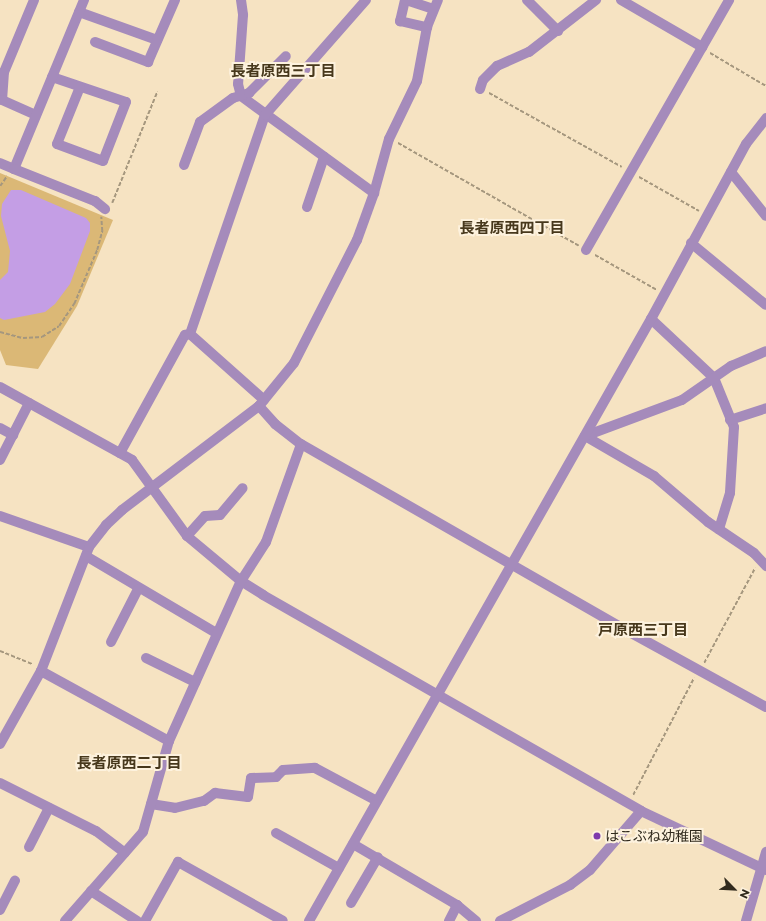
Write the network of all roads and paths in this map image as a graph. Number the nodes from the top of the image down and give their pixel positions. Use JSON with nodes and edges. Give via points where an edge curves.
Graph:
{"nodes":[{"id":1,"x":34,"y":0,"type":"edge"},
{"id":2,"x":84,"y":0,"type":"edge"},
{"id":3,"x":175,"y":0,"type":"edge"},
{"id":4,"x":240,"y":0,"type":"edge"},
{"id":5,"x":366,"y":0,"type":"edge"},
{"id":6,"x":406,"y":0,"type":"edge"},
{"id":7,"x":526,"y":0,"type":"edge"},
{"id":8,"x":596,"y":0,"type":"edge"},
{"id":9,"x":621,"y":0,"type":"edge"},
{"id":10,"x":729,"y":0,"type":"edge"},
{"id":11,"x":435,"y":5,"type":"edge"},
{"id":12,"x":79,"y":12,"type":"junction"},
{"id":13,"x":427,"y":27,"type":"junction"},
{"id":14,"x":558,"y":31,"type":"junction"},
{"id":15,"x":158,"y":40,"type":"junction"},
{"id":16,"x":95,"y":42,"type":"dead end"},
{"id":17,"x":702,"y":48,"type":"junction"},
{"id":18,"x":286,"y":56,"type":"dead end"},
{"id":19,"x":52,"y":77,"type":"junction"},
{"id":20,"x":766,"y":86,"type":"edge"},
{"id":21,"x":80,"y":87,"type":"junction"},
{"id":22,"x":480,"y":89,"type":"joint"},
{"id":23,"x":157,"y":92,"type":"dead end"},
{"id":24,"x":241,"y":96,"type":"junction"},
{"id":25,"x":36,"y":115,"type":"junction"},
{"id":26,"x":265,"y":115,"type":"junction"},
{"id":27,"x":766,"y":118,"type":"edge"},
{"id":28,"x":389,"y":139,"type":"junction"},
{"id":29,"x":324,"y":157,"type":"junction"},
{"id":30,"x":0,"y":163,"type":"edge"},
{"id":31,"x":184,"y":165,"type":"dead end"},
{"id":32,"x":631,"y":172,"type":"junction"},
{"id":33,"x":731,"y":172,"type":"junction"},
{"id":34,"x":4,"y":173,"type":"dead end"},
{"id":35,"x":12,"y":174,"type":"junction"},
{"id":36,"x":0,"y":186,"type":"edge"},
{"id":37,"x":374,"y":193,"type":"junction"},
{"id":38,"x":307,"y":207,"type":"dead end"},
{"id":39,"x":101,"y":211,"type":"junction"},
{"id":40,"x":706,"y":215,"type":"junction"},
{"id":41,"x":766,"y":216,"type":"edge"},
{"id":42,"x":691,"y":244,"type":"junction"},
{"id":43,"x":586,"y":250,"type":"junction"},
{"id":44,"x":664,"y":294,"type":"junction"},
{"id":45,"x":766,"y":305,"type":"edge"},
{"id":46,"x":652,"y":319,"type":"junction"},
{"id":47,"x":0,"y":332,"type":"edge"},
{"id":48,"x":190,"y":334,"type":"junction"},
{"id":49,"x":766,"y":350,"type":"edge"},
{"id":50,"x":714,"y":378,"type":"junction"},
{"id":51,"x":0,"y":387,"type":"edge"},
{"id":52,"x":29,"y":403,"type":"junction"},
{"id":53,"x":261,"y":403,"type":"junction"},
{"id":54,"x":766,"y":408,"type":"edge"},
{"id":55,"x":730,"y":420,"type":"junction"},
{"id":56,"x":0,"y":428,"type":"edge"},
{"id":57,"x":13,"y":435,"type":"junction"},
{"id":58,"x":585,"y":436,"type":"junction"},
{"id":59,"x":301,"y":444,"type":"junction"},
{"id":60,"x":120,"y":453,"type":"junction"},
{"id":61,"x":0,"y":460,"type":"edge"},
{"id":62,"x":243,"y":488,"type":"dead end"},
{"id":63,"x":153,"y":489,"type":"junction"},
{"id":64,"x":0,"y":516,"type":"edge"},
{"id":65,"x":719,"y":529,"type":"junction"},
{"id":66,"x":187,"y":536,"type":"junction"},
{"id":67,"x":87,"y":552,"type":"junction"},
{"id":68,"x":763,"y":562,"type":"edge"},
{"id":69,"x":512,"y":564,"type":"junction"},
{"id":70,"x":241,"y":581,"type":"junction"},
{"id":71,"x":138,"y":589,"type":"junction"},
{"id":72,"x":216,"y":633,"type":"junction"},
{"id":73,"x":110,"y":642,"type":"dead end"},
{"id":74,"x":0,"y":651,"type":"edge"},
{"id":75,"x":146,"y":658,"type":"dead end"},
{"id":76,"x":42,"y":669,"type":"junction"},
{"id":77,"x":700,"y":670,"type":"junction"},
{"id":78,"x":195,"y":682,"type":"junction"},
{"id":79,"x":436,"y":694,"type":"junction"},
{"id":80,"x":766,"y":707,"type":"edge"},
{"id":81,"x":169,"y":741,"type":"junction"},
{"id":82,"x":0,"y":744,"type":"edge"},
{"id":83,"x":0,"y":783,"type":"edge"},
{"id":84,"x":377,"y":801,"type":"junction"},
{"id":85,"x":628,"y":803,"type":"junction"},
{"id":86,"x":151,"y":804,"type":"junction"},
{"id":87,"x":48,"y":808,"type":"junction"},
{"id":88,"x":641,"y":811,"type":"junction"},
{"id":89,"x":276,"y":833,"type":"dead end"},
{"id":90,"x":353,"y":844,"type":"junction"},
{"id":91,"x":29,"y":847,"type":"dead end"},
{"id":92,"x":766,"y":852,"type":"edge"},
{"id":93,"x":125,"y":853,"type":"junction"},
{"id":94,"x":378,"y":857,"type":"junction"},
{"id":95,"x":339,"y":868,"type":"junction"},
{"id":96,"x":764,"y":869,"type":"edge"},
{"id":97,"x":15,"y":881,"type":"dead end"},
{"id":98,"x":91,"y":891,"type":"junction"},
{"id":99,"x":351,"y":903,"type":"dead end"},
{"id":100,"x":457,"y":904,"type":"junction"},
{"id":101,"x":0,"y":910,"type":"edge"},
{"id":102,"x":65,"y":921,"type":"edge"},
{"id":103,"x":138,"y":921,"type":"edge"},
{"id":104,"x":145,"y":921,"type":"edge"},
{"id":105,"x":283,"y":921,"type":"edge"},
{"id":106,"x":309,"y":921,"type":"edge"},
{"id":107,"x":449,"y":921,"type":"edge"},
{"id":108,"x":476,"y":921,"type":"edge"},
{"id":109,"x":500,"y":921,"type":"edge"},
{"id":110,"x":746,"y":921,"type":"edge"}],
"edges":[{"from":1,"to":25,"type":"street","via":[[4,72],[2,100]]},
{"from":2,"to":12,"type":"street"},
{"from":3,"to":15,"type":"street"},
{"from":4,"to":24,"type":"street","via":[[243,15],[238,84]]},
{"from":5,"to":26,"type":"street"},
{"from":6,"to":11,"type":"street"},
{"from":6,"to":13,"type":"street","via":[[400,21]]},
{"from":7,"to":14,"type":"street"},
{"from":8,"to":14,"type":"street"},
{"from":9,"to":17,"type":"street"},
{"from":10,"to":17,"type":"street"},
{"from":11,"to":13,"type":"street"},
{"from":12,"to":15,"type":"street"},
{"from":12,"to":19,"type":"street"},
{"from":13,"to":28,"type":"street","via":[[417,81]]},
{"from":14,"to":22,"type":"street","via":[[529,52],[497,66],[483,80]]},
{"from":15,"to":16,"type":"street","via":[[148,62]]},
{"from":17,"to":20,"type":"path"},
{"from":17,"to":32,"type":"street"},
{"from":18,"to":24,"type":"street","via":[[249,94]]},
{"from":19,"to":21,"type":"street"},
{"from":19,"to":25,"type":"street"},
{"from":21,"to":21,"type":"street","via":[[126,102],[103,161],[57,144]]},
{"from":22,"to":32,"type":"path"},
{"from":23,"to":39,"type":"path","via":[[114,202]]},
{"from":24,"to":26,"type":"street"},
{"from":24,"to":31,"type":"street","via":[[233,98],[200,122]]},
{"from":25,"to":35,"type":"street"},
{"from":26,"to":29,"type":"street"},
{"from":26,"to":48,"type":"street"},
{"from":27,"to":33,"type":"street","via":[[746,144]]},
{"from":28,"to":37,"type":"street"},
{"from":28,"to":43,"type":"path"},
{"from":29,"to":37,"type":"street"},
{"from":29,"to":38,"type":"street"},
{"from":30,"to":35,"type":"street"},
{"from":32,"to":40,"type":"path"},
{"from":32,"to":43,"type":"street"},
{"from":33,"to":40,"type":"street"},
{"from":33,"to":41,"type":"street"},
{"from":34,"to":35,"type":"path"},
{"from":35,"to":36,"type":"path"},
{"from":35,"to":39,"type":"street","via":[[95,201]]},
{"from":37,"to":53,"type":"street","via":[[357,240],[308,337],[294,363]]},
{"from":39,"to":47,"type":"path","via":[[101,239],[74,304],[59,326],[42,337],[23,338]]},
{"from":40,"to":42,"type":"street"},
{"from":42,"to":44,"type":"street"},
{"from":42,"to":45,"type":"street"},
{"from":43,"to":44,"type":"path"},
{"from":44,"to":46,"type":"street"},
{"from":46,"to":50,"type":"street"},
{"from":46,"to":58,"type":"street"},
{"from":48,"to":53,"type":"street"},
{"from":48,"to":60,"type":"street","via":[[185,335]]},
{"from":49,"to":50,"type":"street"},
{"from":50,"to":55,"type":"street"},
{"from":50,"to":58,"type":"street","via":[[682,400]]},
{"from":51,"to":52,"type":"street"},
{"from":52,"to":57,"type":"street"},
{"from":52,"to":60,"type":"street"},
{"from":53,"to":59,"type":"street","via":[[275,424]]},
{"from":53,"to":63,"type":"street"},
{"from":54,"to":55,"type":"street"},
{"from":55,"to":65,"type":"street","via":[[734,427],[730,493]]},
{"from":56,"to":57,"type":"street"},
{"from":57,"to":61,"type":"street"},
{"from":58,"to":65,"type":"street","via":[[654,476]]},
{"from":58,"to":69,"type":"street"},
{"from":59,"to":69,"type":"street"},
{"from":59,"to":70,"type":"street","via":[[266,542]]},
{"from":60,"to":63,"type":"street","via":[[140,468]]},
{"from":62,"to":66,"type":"street","via":[[220,515],[205,516]]},
{"from":63,"to":66,"type":"street"},
{"from":63,"to":67,"type":"street","via":[[122,510],[106,525]]},
{"from":64,"to":67,"type":"street"},
{"from":65,"to":68,"type":"street"},
{"from":66,"to":70,"type":"street"},
{"from":67,"to":71,"type":"street"},
{"from":67,"to":76,"type":"street"},
{"from":68,"to":77,"type":"path"},
{"from":69,"to":77,"type":"street"},
{"from":69,"to":79,"type":"street"},
{"from":70,"to":72,"type":"street"},
{"from":70,"to":79,"type":"street"},
{"from":71,"to":72,"type":"street"},
{"from":71,"to":73,"type":"street"},
{"from":72,"to":78,"type":"street"},
{"from":74,"to":76,"type":"path"},
{"from":75,"to":78,"type":"street"},
{"from":76,"to":81,"type":"street"},
{"from":76,"to":82,"type":"street"},
{"from":77,"to":80,"type":"street"},
{"from":77,"to":85,"type":"path"},
{"from":78,"to":81,"type":"street"},
{"from":79,"to":84,"type":"street"},
{"from":79,"to":85,"type":"street"},
{"from":81,"to":86,"type":"street"},
{"from":83,"to":87,"type":"street"},
{"from":84,"to":86,"type":"street","via":[[315,768],[282,770],[276,777],[251,778],[248,797],[215,793],[204,801],[176,808]]},
{"from":84,"to":90,"type":"street"},
{"from":85,"to":88,"type":"street"},
{"from":86,"to":93,"type":"street","via":[[143,832]]},
{"from":87,"to":91,"type":"street"},
{"from":87,"to":93,"type":"street","via":[[96,831]]},
{"from":88,"to":96,"type":"street"},
{"from":88,"to":109,"type":"street","via":[[590,870],[570,885]]},
{"from":89,"to":95,"type":"street"},
{"from":90,"to":94,"type":"street"},
{"from":90,"to":95,"type":"street"},
{"from":92,"to":96,"type":"street"},
{"from":93,"to":98,"type":"street"},
{"from":94,"to":99,"type":"street"},
{"from":94,"to":100,"type":"street"},
{"from":95,"to":106,"type":"street"},
{"from":96,"to":110,"type":"street"},
{"from":97,"to":101,"type":"street"},
{"from":98,"to":102,"type":"street"},
{"from":98,"to":103,"type":"street"},
{"from":100,"to":107,"type":"street"},
{"from":100,"to":108,"type":"street"},
{"from":104,"to":105,"type":"street","via":[[178,862]]}]}
